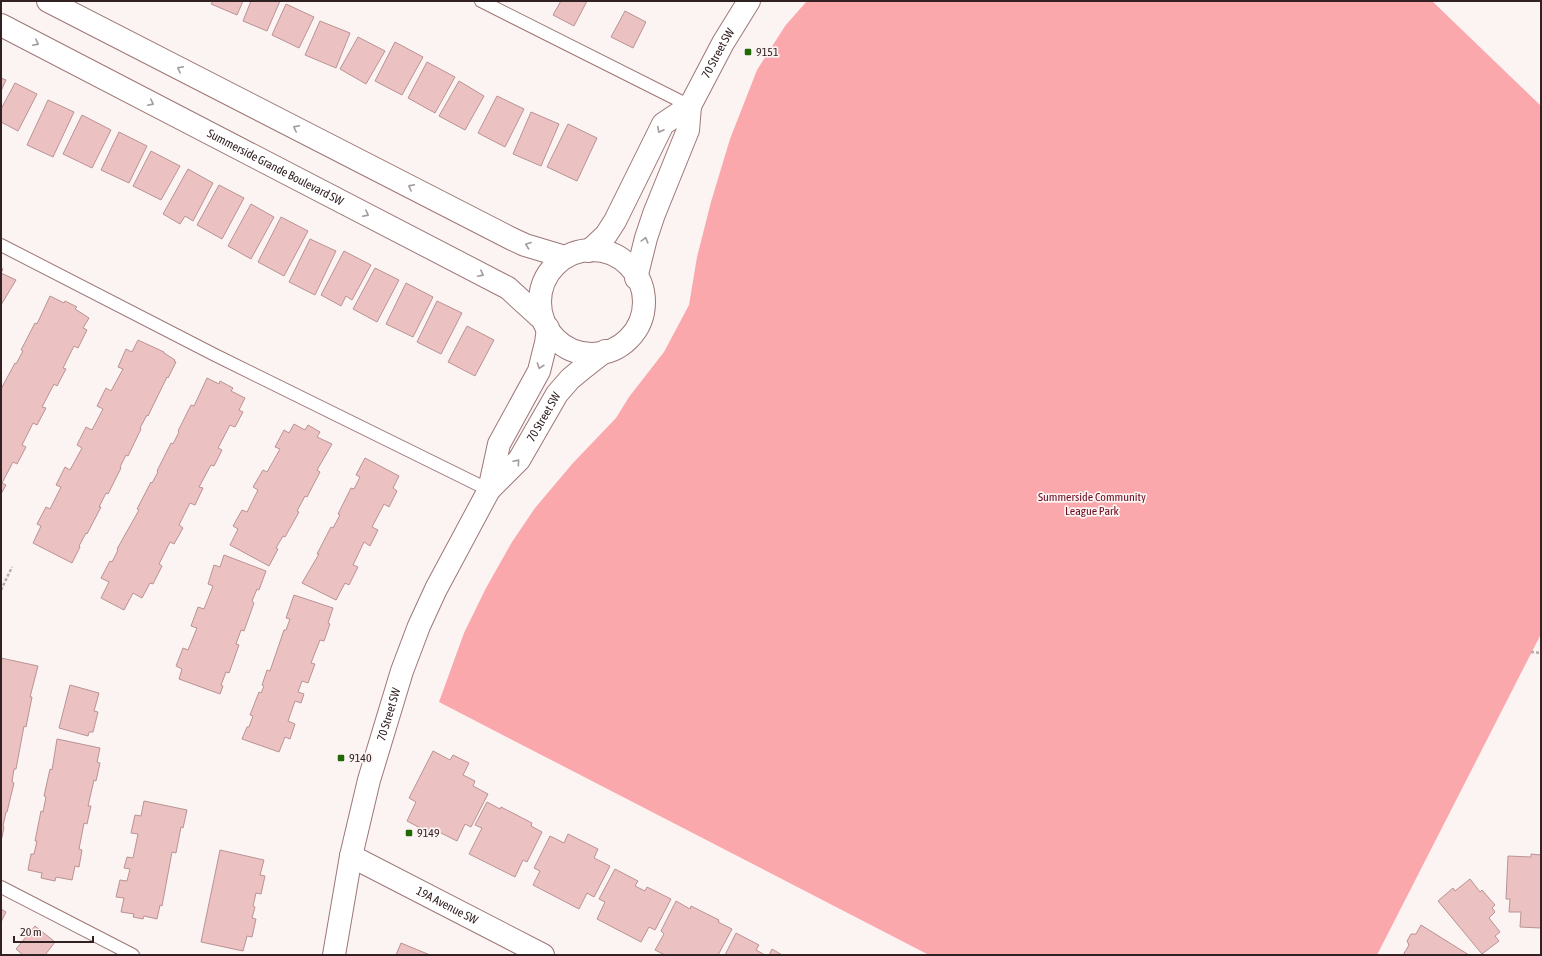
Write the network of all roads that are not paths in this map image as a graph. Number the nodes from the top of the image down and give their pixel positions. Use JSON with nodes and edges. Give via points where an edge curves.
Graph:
{"nodes":[{"id":1,"x":48,"y":1,"type":"edge"},
{"id":2,"x":481,"y":1,"type":"edge"},
{"id":3,"x":749,"y":1,"type":"edge"},
{"id":4,"x":1,"y":25,"type":"edge"},
{"id":5,"x":690,"y":106,"type":"junction"},
{"id":6,"x":1,"y":245,"type":"edge"},
{"id":7,"x":589,"y":251,"type":"junction"},
{"id":8,"x":565,"y":257,"type":"junction"},
{"id":9,"x":636,"y":278,"type":"junction"},
{"id":10,"x":545,"y":324,"type":"junction"},
{"id":11,"x":606,"y":351,"type":"junction"},
{"id":12,"x":489,"y":490,"type":"junction"},
{"id":13,"x":352,"y":856,"type":"junction"},
{"id":14,"x":1,"y":887,"type":"edge"},
{"id":15,"x":133,"y":955,"type":"edge"},
{"id":16,"x":334,"y":955,"type":"edge"},
{"id":17,"x":543,"y":955,"type":"edge"}],
"edges":[{"from":8,"to":1,"type":"street","one_way":true,"via":[[512,239]]},
{"from":2,"to":5,"type":"lane"},
{"from":3,"to":5,"type":"street","name":"70 Street SW","via":[[722,43]]},
{"from":4,"to":10,"type":"street","name":"Summerside Grande Boulevard SW","one_way":true,"via":[[508,288]]},
{"from":5,"to":7,"type":"street","name":"70 Street SW","one_way":true,"via":[[663,124],[615,221],[606,235]]},
{"from":9,"to":5,"type":"street","name":"70 Street SW","one_way":true,"via":[[654,214],[688,130]]},
{"from":6,"to":12,"type":"lane","via":[[215,355]]},
{"from":7,"to":8,"type":"street"},
{"from":7,"to":9,"type":"street","via":[[613,254],[627,263]]},
{"from":8,"to":10,"type":"street","via":[[553,266],[545,278],[540,306]]},
{"from":9,"to":11,"type":"street","via":[[643,289],[643,316],[629,340],[618,348]]},
{"from":10,"to":11,"type":"street","via":[[567,348],[579,353]]},
{"from":10,"to":12,"type":"street","name":"70 Street SW","one_way":true,"via":[[546,343],[539,371],[499,444]]},
{"from":12,"to":11,"type":"street","name":"70 Street SW","one_way":true,"via":[[519,460],[557,394],[582,368]]},
{"from":12,"to":13,"type":"street","name":"70 Street SW","via":[[436,590],[402,671],[369,780]]},
{"from":13,"to":16,"type":"street","name":"70 Street SW"},
{"from":13,"to":17,"type":"street","name":"19A Avenue SW"},
{"from":14,"to":15,"type":"lane"}]}
